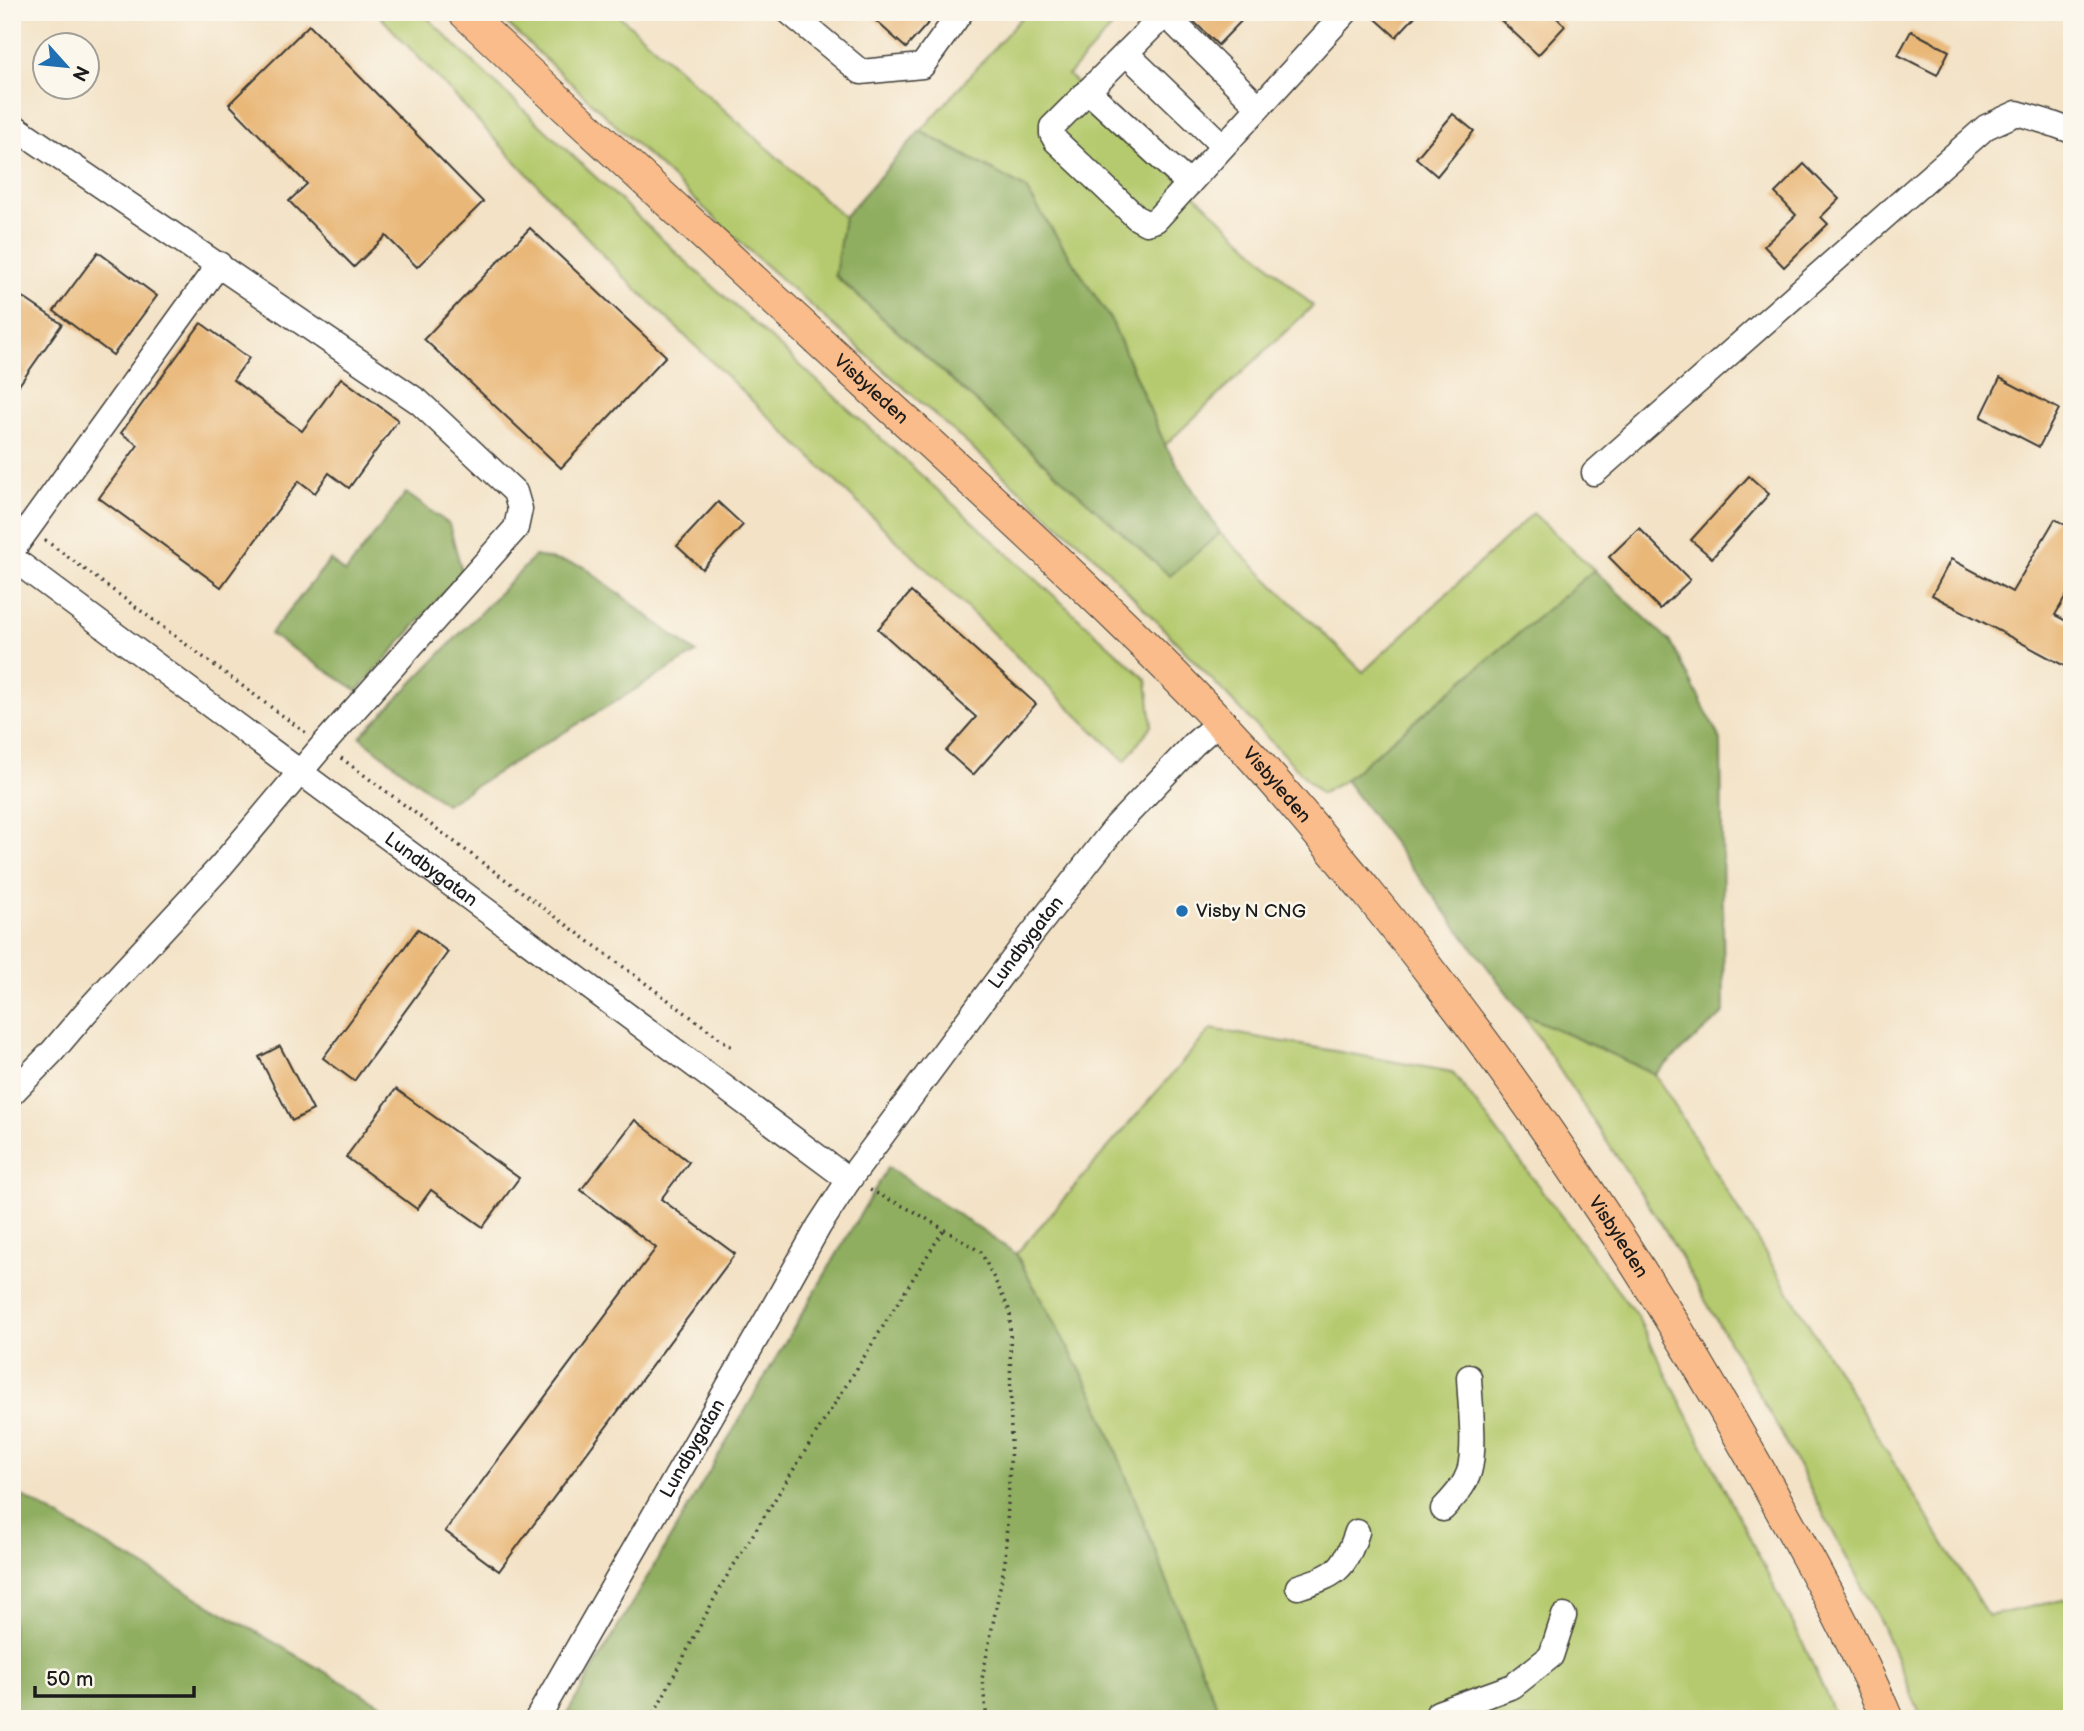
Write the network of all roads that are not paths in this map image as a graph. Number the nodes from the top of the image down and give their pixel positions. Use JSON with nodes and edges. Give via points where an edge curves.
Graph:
{"nodes":[{"id":1,"x":464,"y":12,"type":"edge"},
{"id":2,"x":789,"y":12,"type":"edge"},
{"id":3,"x":961,"y":12,"type":"edge"},
{"id":4,"x":1342,"y":14,"type":"edge"},
{"id":5,"x":1126,"y":53,"type":"junction"},
{"id":6,"x":1088,"y":91,"type":"junction"},
{"id":7,"x":1259,"y":107,"type":"junction"},
{"id":8,"x":12,"y":125,"type":"edge"},
{"id":9,"x":2072,"y":131,"type":"edge"},
{"id":10,"x":1223,"y":146,"type":"junction"},
{"id":11,"x":1189,"y":184,"type":"junction"},
{"id":12,"x":219,"y":264,"type":"junction"},
{"id":13,"x":1594,"y":473,"type":"dead end"},
{"id":14,"x":12,"y":551,"type":"edge"},
{"id":15,"x":12,"y":558,"type":"edge"},
{"id":16,"x":1219,"y":722,"type":"junction"},
{"id":17,"x":301,"y":774,"type":"junction"},
{"id":18,"x":12,"y":1093,"type":"edge"},
{"id":19,"x":849,"y":1180,"type":"junction"},
{"id":20,"x":1469,"y":1377,"type":"dead end"},
{"id":21,"x":1443,"y":1509,"type":"dead end"},
{"id":22,"x":1357,"y":1532,"type":"dead end"},
{"id":23,"x":1298,"y":1587,"type":"dead end"},
{"id":24,"x":1564,"y":1616,"type":"dead end"},
{"id":25,"x":537,"y":1719,"type":"edge"},
{"id":26,"x":1439,"y":1719,"type":"edge"},
{"id":27,"x":1887,"y":1719,"type":"edge"}],
"edges":[{"from":1,"to":16,"type":"main road","name":"Visbyleden","via":[[1025,530]]},
{"from":2,"to":3,"type":"street","via":[[861,72],[922,66]]},
{"from":4,"to":7,"type":"street"},
{"from":5,"to":6,"type":"street"},
{"from":5,"to":7,"type":"street","via":[[1153,26],[1170,19]]},
{"from":5,"to":10,"type":"street"},
{"from":6,"to":11,"type":"street"},
{"from":6,"to":11,"type":"street","via":[[1052,128],[1052,134],[1137,218],[1146,223],[1156,220]]},
{"from":7,"to":10,"type":"street"},
{"from":8,"to":12,"type":"street"},
{"from":9,"to":13,"type":"street","via":[[2017,113],[1986,127]]},
{"from":10,"to":11,"type":"street"},
{"from":12,"to":14,"type":"street"},
{"from":12,"to":17,"type":"street","via":[[419,402],[515,492],[520,509],[516,528]]},
{"from":15,"to":17,"type":"street","name":"Lundbygatan"},
{"from":16,"to":19,"type":"street","name":"Lundbygatan","via":[[1117,825]]},
{"from":16,"to":27,"type":"main road","name":"Visbyleden","via":[[1398,930],[1566,1154],[1735,1427],[1867,1671]]},
{"from":17,"to":18,"type":"street"},
{"from":17,"to":19,"type":"street","name":"Lundbygatan"},
{"from":19,"to":25,"type":"street","name":"Lundbygatan"},
{"from":20,"to":21,"type":"street","via":[[1469,1471]]},
{"from":22,"to":23,"type":"street","via":[[1340,1567],[1328,1578]]},
{"from":24,"to":26,"type":"street","via":[[1551,1656],[1513,1686],[1438,1713]]}]}
